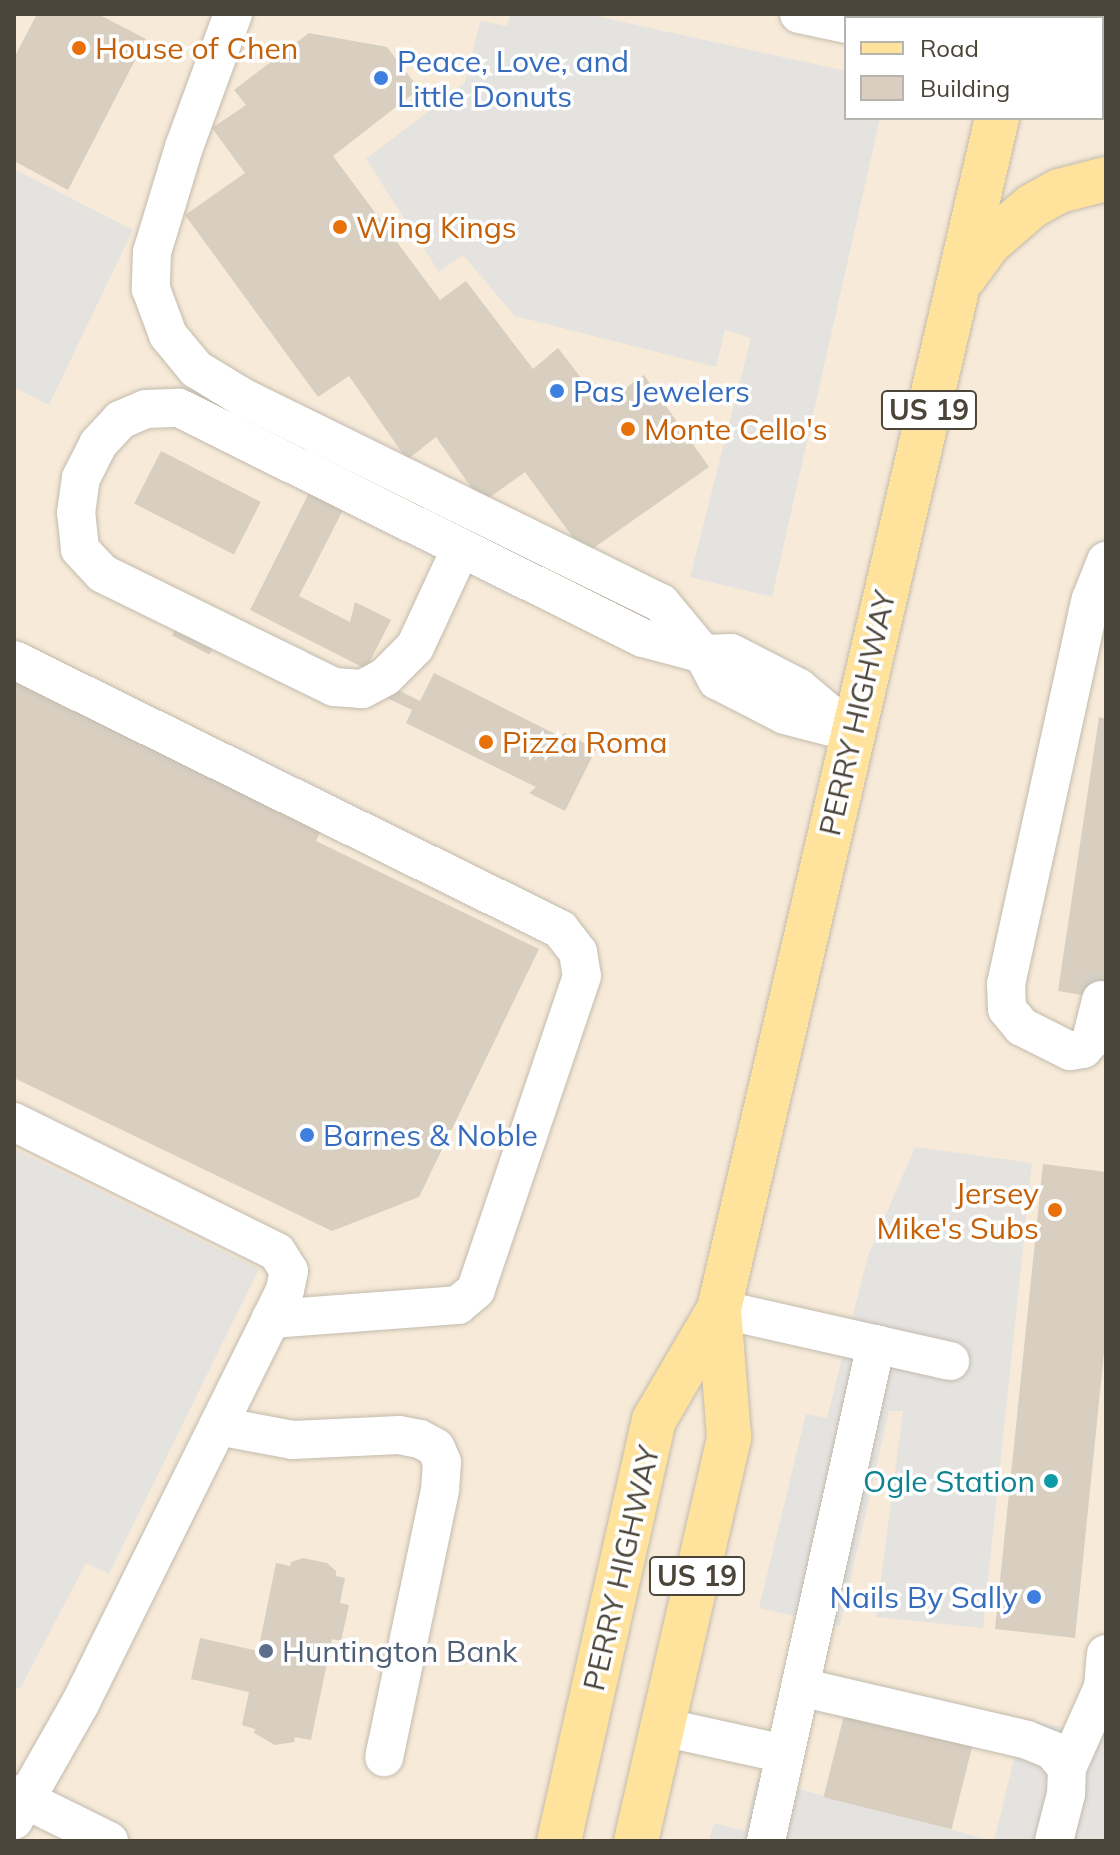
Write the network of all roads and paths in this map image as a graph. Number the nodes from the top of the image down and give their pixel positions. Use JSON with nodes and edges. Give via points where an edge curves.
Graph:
{"nodes":[{"id":1,"x":233,"y":14,"type":"edge"},
{"id":2,"x":799,"y":14,"type":"edge"},
{"id":3,"x":844,"y":24,"type":"edge"},
{"id":4,"x":997,"y":120,"type":"edge"},
{"id":5,"x":1106,"y":179,"type":"edge"},
{"id":6,"x":958,"y":284,"type":"junction"},
{"id":7,"x":461,"y":548,"type":"junction"},
{"id":8,"x":1106,"y":561,"type":"edge"},
{"id":9,"x":703,"y":654,"type":"junction"},
{"id":10,"x":14,"y":660,"type":"edge"},
{"id":11,"x":852,"y":733,"type":"junction"},
{"id":12,"x":1101,"y":1000,"type":"dead end"},
{"id":13,"x":14,"y":1122,"type":"edge"},
{"id":14,"x":719,"y":1309,"type":"junction"},
{"id":15,"x":271,"y":1319,"type":"junction"},
{"id":16,"x":876,"y":1344,"type":"junction"},
{"id":17,"x":950,"y":1361,"type":"dead end"},
{"id":18,"x":218,"y":1426,"type":"junction"},
{"id":19,"x":1106,"y":1654,"type":"edge"},
{"id":20,"x":800,"y":1687,"type":"junction"},
{"id":21,"x":662,"y":1727,"type":"junction"},
{"id":22,"x":785,"y":1754,"type":"junction"},
{"id":23,"x":384,"y":1757,"type":"dead end"},
{"id":24,"x":1067,"y":1768,"type":"junction"},
{"id":25,"x":18,"y":1805,"type":"edge"},
{"id":26,"x":563,"y":1823,"type":"edge"},
{"id":27,"x":109,"y":1841,"type":"edge"},
{"id":28,"x":541,"y":1841,"type":"edge"},
{"id":29,"x":636,"y":1841,"type":"edge"},
{"id":30,"x":766,"y":1841,"type":"edge"},
{"id":31,"x":1054,"y":1841,"type":"edge"}],
"edges":[{"from":1,"to":9,"type":"street","via":[[152,252],[151,289],[168,335],[196,369],[242,397],[661,603]]},
{"from":2,"to":3,"type":"street"},
{"from":4,"to":6,"type":"main road","name":"PERRY HIGHWAY","number":"US 19"},
{"from":5,"to":6,"type":"main road","via":[[1059,191],[1032,206],[988,244]]},
{"from":6,"to":11,"type":"main road","name":"PERRY HIGHWAY","number":"US 19"},
{"from":7,"to":7,"type":"street","via":[[415,647],[385,677],[362,689],[334,687],[103,574],[80,549],[76,513],[81,478],[98,444],[120,420],[146,409],[179,408]]},
{"from":7,"to":9,"type":"street","via":[[643,638]]},
{"from":8,"to":12,"type":"street","via":[[1091,599],[1006,984],[1007,1009],[1022,1027],[1070,1051],[1083,1049],[1091,1040]]},
{"from":9,"to":11,"type":"street","via":[[731,653],[786,681]]},
{"from":10,"to":15,"type":"street","via":[[560,929],[578,952],[582,976],[476,1290],[458,1305]]},
{"from":11,"to":14,"type":"main road","name":"PERRY HIGHWAY","number":"US 19"},
{"from":13,"to":15,"type":"street","via":[[277,1252],[289,1271]]},
{"from":14,"to":16,"type":"street"},
{"from":14,"to":21,"type":"main road","name":"PERRY HIGHWAY","number":"US 19","via":[[729,1437]]},
{"from":14,"to":26,"type":"main road","name":"PERRY HIGHWAY","number":"US 19","via":[[654,1420]]},
{"from":15,"to":18,"type":"street"},
{"from":16,"to":17,"type":"street"},
{"from":16,"to":20,"type":"street"},
{"from":18,"to":23,"type":"street","via":[[293,1440],[399,1435],[436,1448],[442,1462],[440,1490]]},
{"from":18,"to":25,"type":"street","via":[[81,1702]]},
{"from":19,"to":24,"type":"street","via":[[1103,1687]]},
{"from":20,"to":22,"type":"street"},
{"from":20,"to":24,"type":"street","via":[[1027,1740],[1052,1750]]},
{"from":21,"to":22,"type":"street"},
{"from":21,"to":29,"type":"main road","name":"PERRY HIGHWAY","number":"US 19"},
{"from":22,"to":30,"type":"street"},
{"from":24,"to":31,"type":"street"},
{"from":25,"to":27,"type":"street"},
{"from":26,"to":28,"type":"main road"}]}
